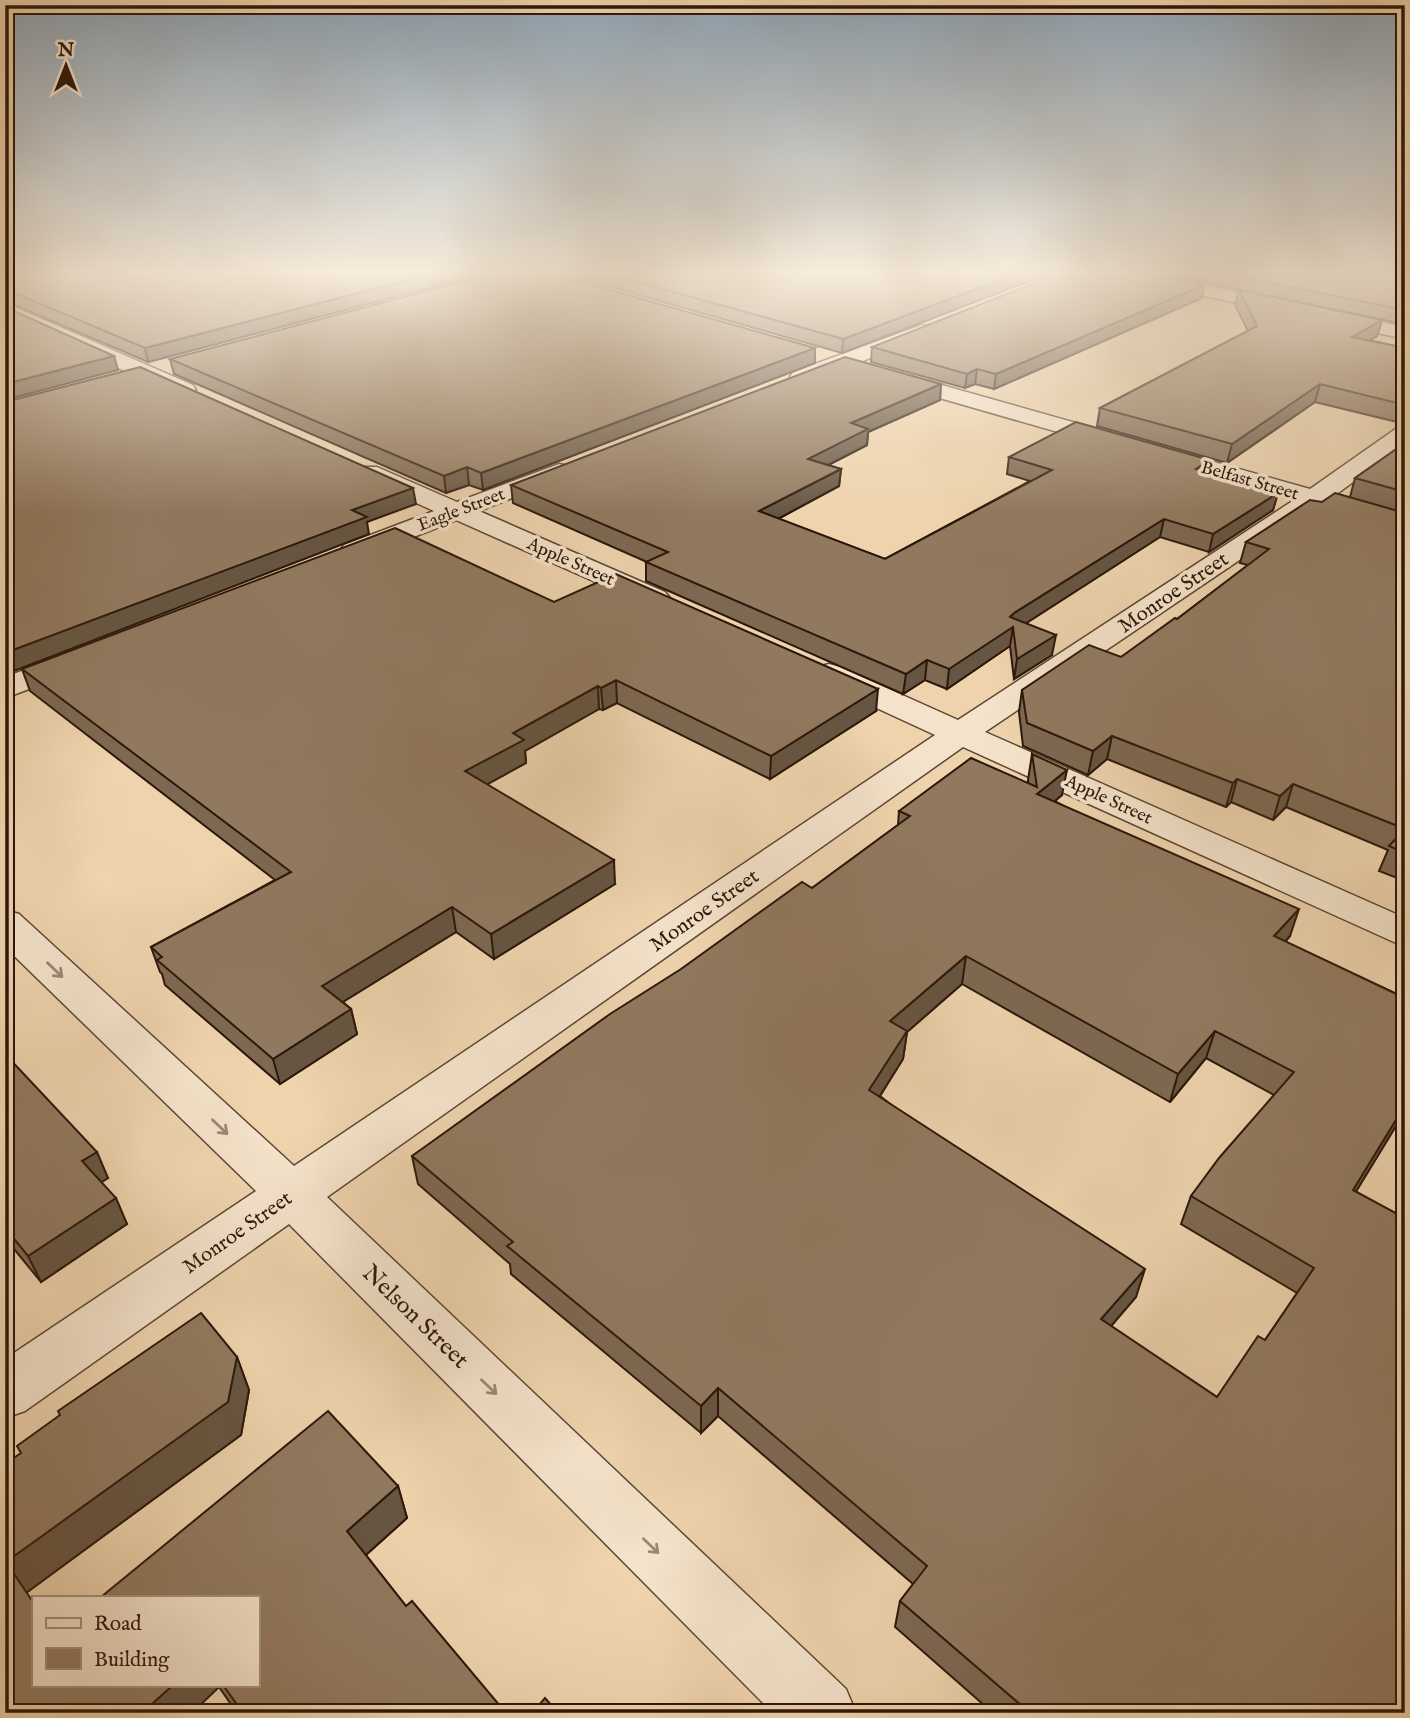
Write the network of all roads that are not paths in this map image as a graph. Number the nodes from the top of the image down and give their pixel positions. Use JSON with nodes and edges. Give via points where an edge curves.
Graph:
{"nodes":[{"id":1,"x":105,"y":353,"type":"edge"},
{"id":2,"x":810,"y":353,"type":"edge"},
{"id":3,"x":864,"y":353,"type":"edge"},
{"id":4,"x":840,"y":362,"type":"junction"},
{"id":5,"x":776,"y":387,"type":"edge"},
{"id":6,"x":208,"y":400,"type":"edge"},
{"id":7,"x":1405,"y":433,"type":"edge"},
{"id":8,"x":344,"y":461,"type":"edge"},
{"id":9,"x":584,"y":461,"type":"edge"},
{"id":10,"x":1314,"y":498,"type":"junction"},
{"id":11,"x":455,"y":511,"type":"junction"},
{"id":12,"x":1405,"y":524,"type":"edge"},
{"id":13,"x":327,"y":562,"type":"edge"},
{"id":14,"x":683,"y":610,"type":"edge"},
{"id":15,"x":95,"y":653,"type":"edge"},
{"id":16,"x":797,"y":660,"type":"edge"},
{"id":17,"x":5,"y":688,"type":"edge"},
{"id":18,"x":962,"y":732,"type":"junction"},
{"id":19,"x":5,"y":923,"type":"edge"},
{"id":20,"x":1405,"y":934,"type":"edge"},
{"id":21,"x":291,"y":1194,"type":"junction"},
{"id":22,"x":5,"y":1392,"type":"edge"},
{"id":23,"x":822,"y":1713,"type":"edge"}],
"edges":[{"from":1,"to":6,"type":"street"},
{"from":2,"to":4,"type":"street","name":"Belfast Street"},
{"from":3,"to":4,"type":"street"},
{"from":4,"to":5,"type":"street"},
{"from":4,"to":10,"type":"street","name":"Belfast Street"},
{"from":7,"to":10,"type":"street","name":"Monroe Street"},
{"from":8,"to":11,"type":"street","name":"Apple Street"},
{"from":9,"to":11,"type":"street","name":"Eagle Street"},
{"from":10,"to":12,"type":"street","name":"Belfast Street"},
{"from":10,"to":18,"type":"street","name":"Monroe Street"},
{"from":11,"to":13,"type":"street","name":"Eagle Street"},
{"from":11,"to":14,"type":"street","name":"Apple Street"},
{"from":15,"to":17,"type":"street"},
{"from":16,"to":18,"type":"street","name":"Apple Street"},
{"from":18,"to":20,"type":"street","name":"Apple Street"},
{"from":18,"to":21,"type":"street","name":"Monroe Street"},
{"from":19,"to":21,"type":"street","name":"Nelson Street","one_way":true},
{"from":21,"to":22,"type":"street","name":"Monroe Street"},
{"from":21,"to":23,"type":"street","name":"Nelson Street","one_way":true}]}
